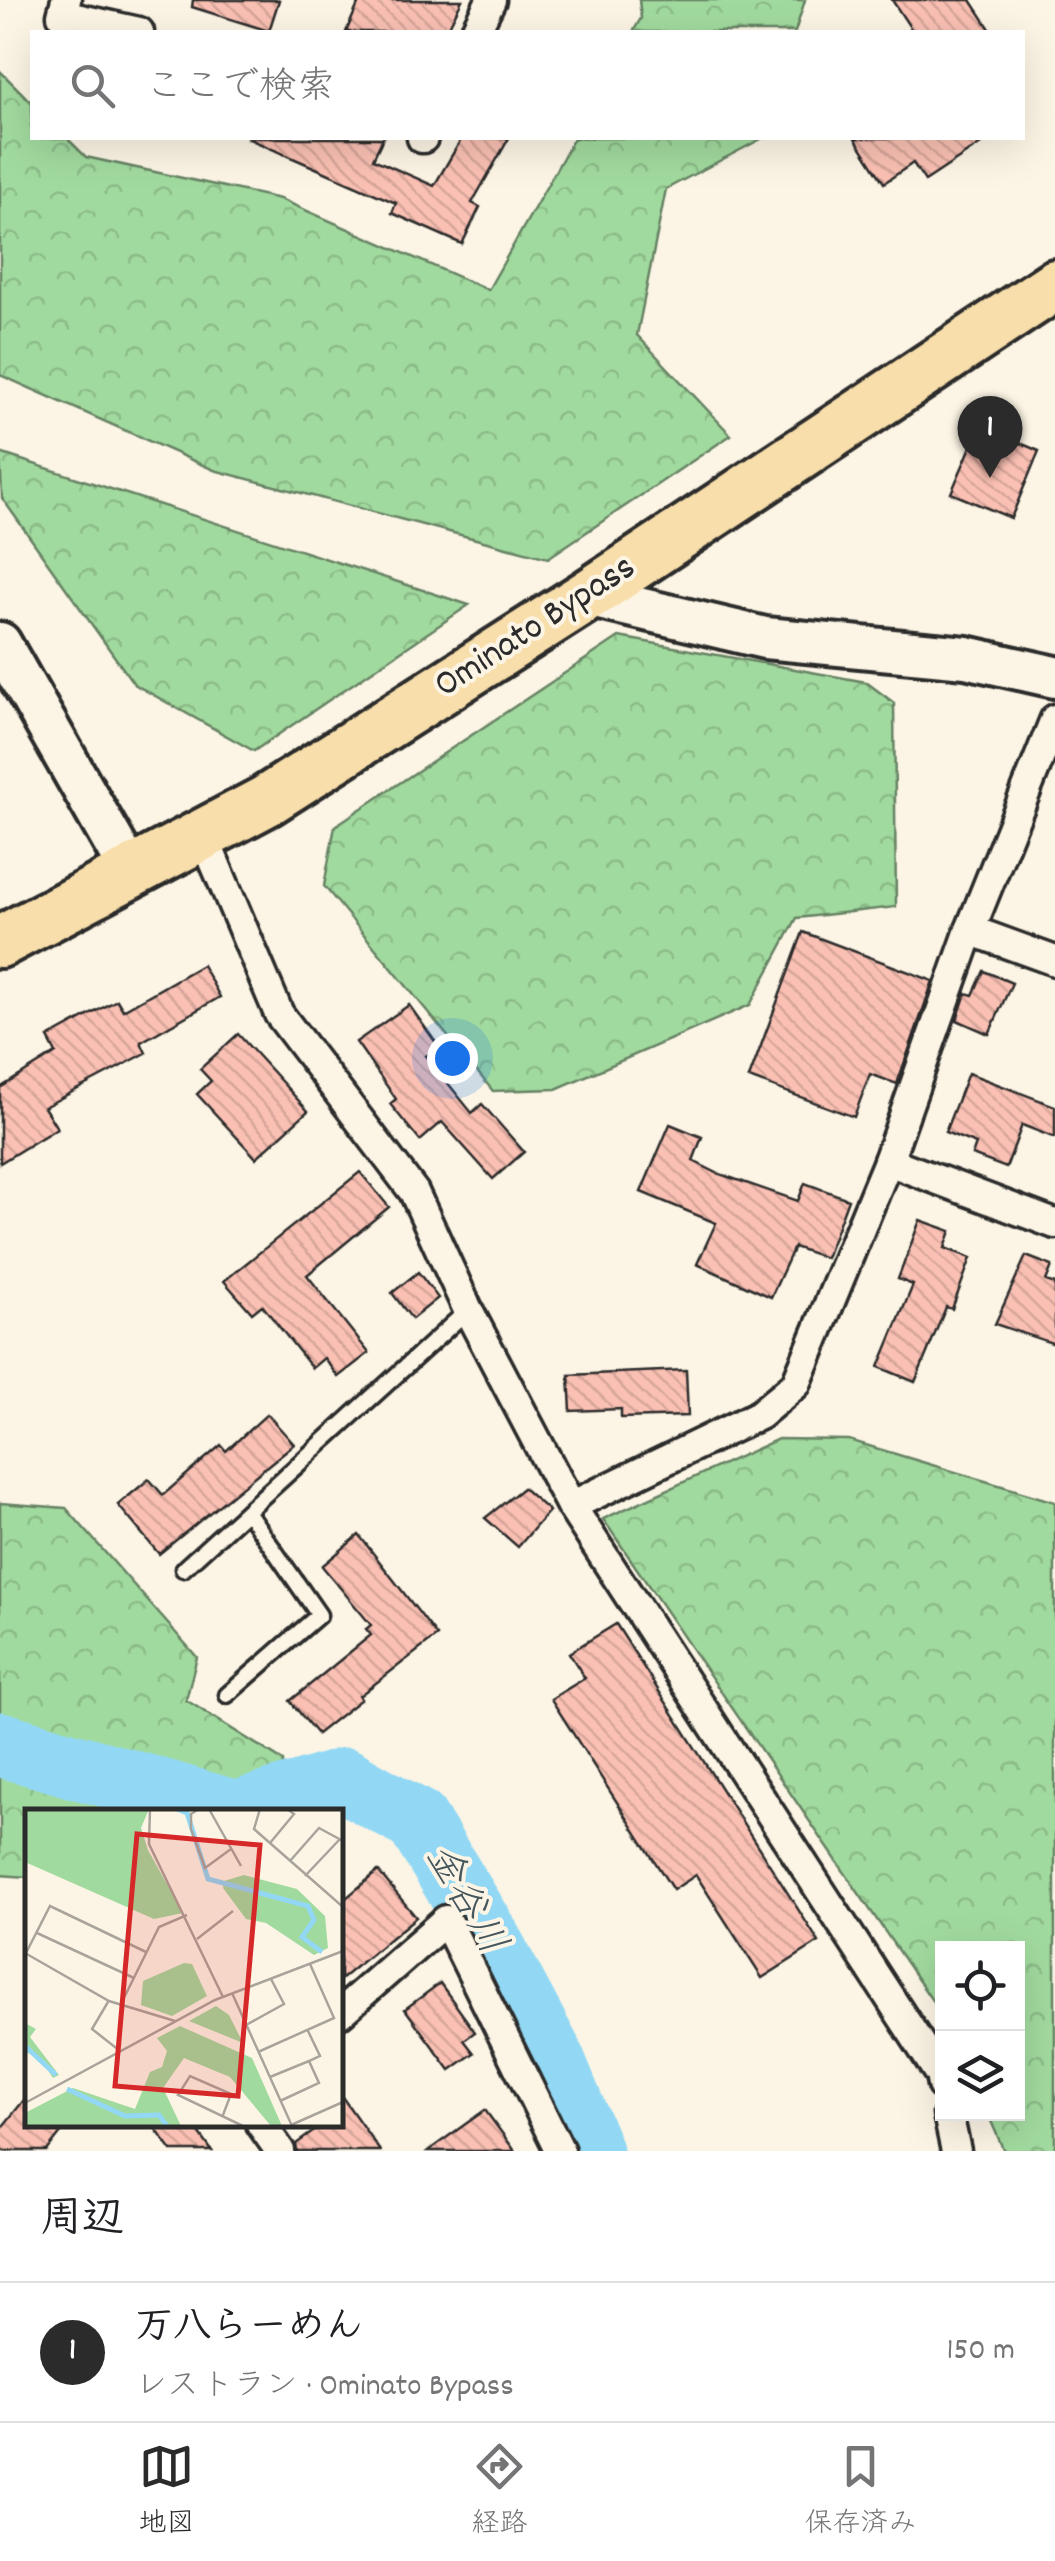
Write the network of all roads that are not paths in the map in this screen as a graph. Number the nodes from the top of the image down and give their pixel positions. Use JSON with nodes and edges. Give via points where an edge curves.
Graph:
{"nodes":[{"id":1,"x":66,"y":0,"type":"edge"},
{"id":2,"x":491,"y":0,"type":"edge"},
{"id":3,"x":130,"y":30,"type":"edge"},
{"id":4,"x":476,"y":30,"type":"edge"},
{"id":5,"x":1046,"y":295,"type":"edge"},
{"id":6,"x":587,"y":596,"type":"junction"},
{"id":7,"x":0,"y":643,"type":"edge"},
{"id":8,"x":1055,"y":677,"type":"edge"},
{"id":9,"x":1055,"y":719,"type":"edge"},
{"id":10,"x":202,"y":835,"type":"junction"},
{"id":11,"x":130,"y":871,"type":"junction"},
{"id":12,"x":970,"y":930,"type":"junction"},
{"id":13,"x":0,"y":942,"type":"edge"},
{"id":14,"x":1055,"y":960,"type":"edge"},
{"id":15,"x":888,"y":1161,"type":"junction"},
{"id":16,"x":1055,"y":1224,"type":"edge"},
{"id":17,"x":468,"y":1310,"type":"junction"},
{"id":18,"x":571,"y":1506,"type":"junction"},
{"id":19,"x":247,"y":1511,"type":"junction"},
{"id":20,"x":183,"y":1569,"type":"dead end"},
{"id":21,"x":227,"y":1695,"type":"dead end"},
{"id":22,"x":342,"y":2011,"type":"edge"},
{"id":23,"x":935,"y":2067,"type":"edge"},
{"id":24,"x":950,"y":2121,"type":"edge"},
{"id":25,"x":262,"y":2126,"type":"edge"},
{"id":26,"x":280,"y":2151,"type":"edge"},
{"id":27,"x":560,"y":2151,"type":"edge"},
{"id":28,"x":956,"y":2151,"type":"edge"}],
"edges":[{"from":1,"to":3,"type":"street","via":[[62,15]]},
{"from":2,"to":4,"type":"street"},
{"from":5,"to":6,"type":"highway","name":"Ominato Bypass"},
{"from":6,"to":8,"type":"street","via":[[766,638],[966,657]]},
{"from":6,"to":10,"type":"highway","name":"Ominato Bypass"},
{"from":7,"to":11,"type":"street"},
{"from":9,"to":12,"type":"street"},
{"from":10,"to":11,"type":"highway","name":"Ominato Bypass"},
{"from":10,"to":17,"type":"street","via":[[279,1014],[414,1192]]},
{"from":11,"to":13,"type":"highway","name":"Ominato Bypass"},
{"from":12,"to":14,"type":"street"},
{"from":12,"to":15,"type":"street"},
{"from":15,"to":16,"type":"street"},
{"from":15,"to":18,"type":"street","via":[[796,1384],[759,1415]]},
{"from":17,"to":18,"type":"street"},
{"from":17,"to":19,"type":"lane"},
{"from":18,"to":23,"type":"street"},
{"from":19,"to":20,"type":"lane"},
{"from":19,"to":21,"type":"lane","via":[[318,1615]]},
{"from":22,"to":27,"type":"street","via":[[446,1920]]},
{"from":24,"to":28,"type":"street"},
{"from":25,"to":26,"type":"street"}]}
